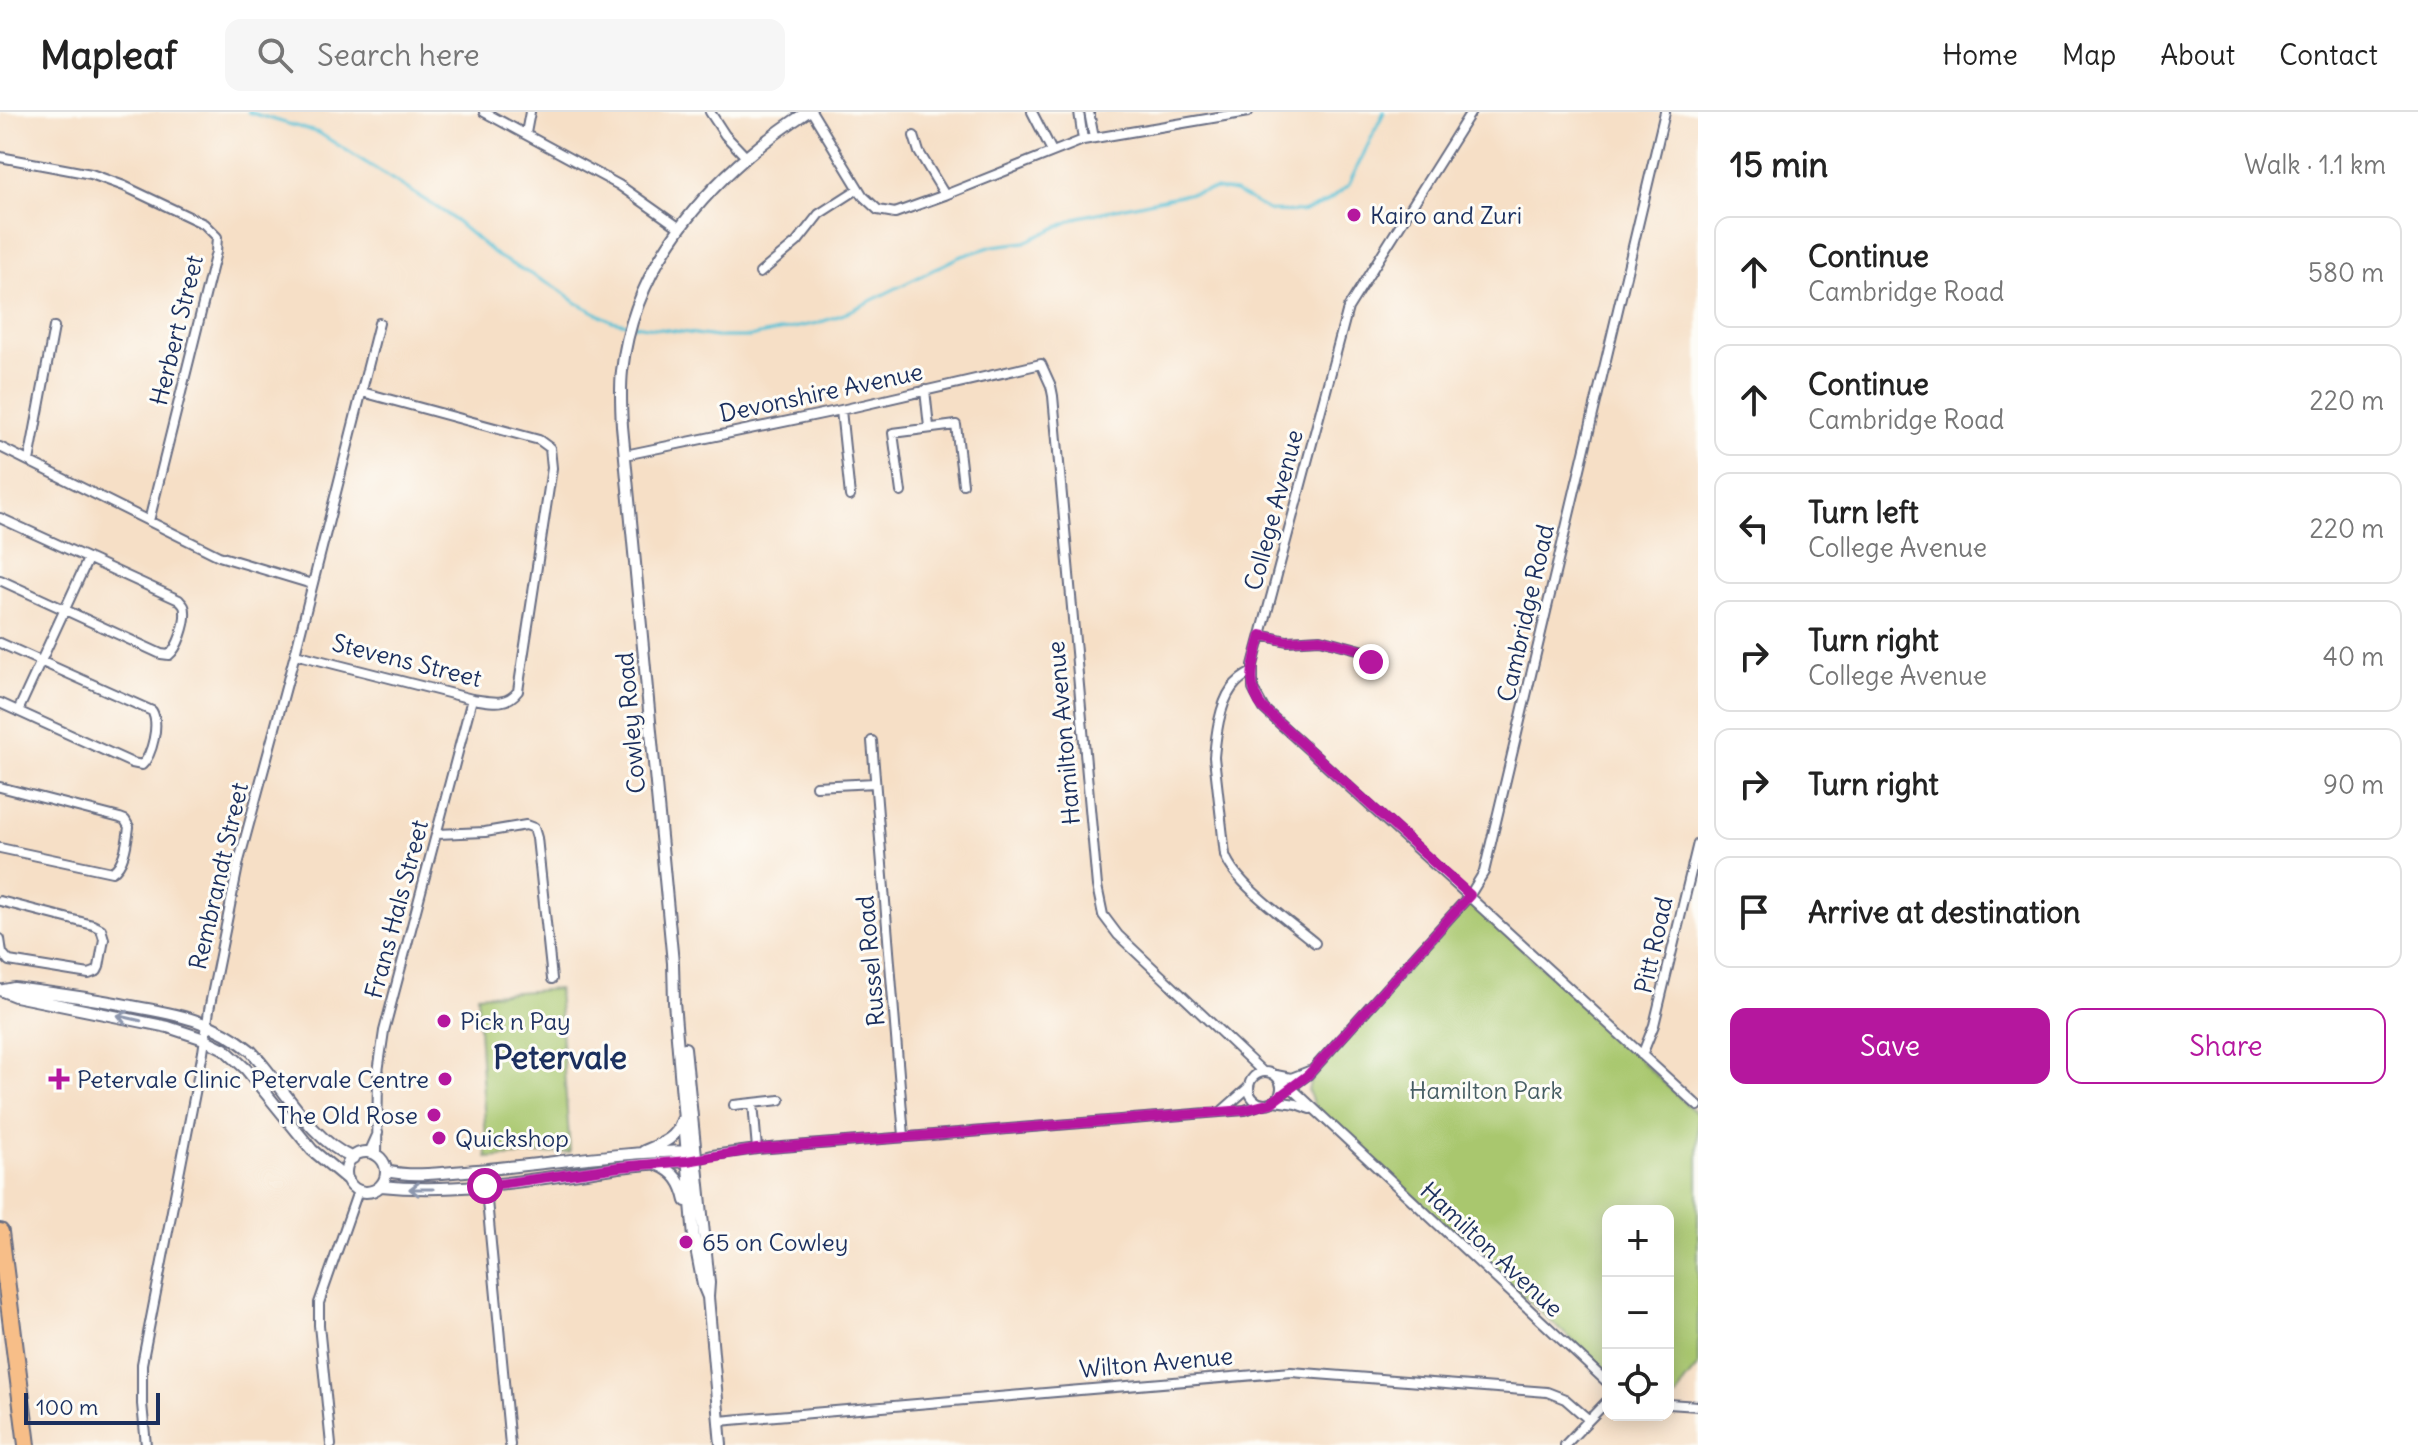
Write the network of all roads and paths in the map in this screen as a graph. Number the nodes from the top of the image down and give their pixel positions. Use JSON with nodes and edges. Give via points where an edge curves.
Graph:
{"nodes":[{"id":1,"x":484,"y":112,"type":"edge"},
{"id":2,"x":530,"y":112,"type":"edge"},
{"id":3,"x":710,"y":112,"type":"edge"},
{"id":4,"x":810,"y":112,"type":"edge"},
{"id":5,"x":1032,"y":112,"type":"edge"},
{"id":6,"x":1079,"y":112,"type":"edge"},
{"id":7,"x":1089,"y":112,"type":"edge"},
{"id":8,"x":1248,"y":112,"type":"edge"},
{"id":9,"x":1471,"y":112,"type":"edge"},
{"id":10,"x":1665,"y":112,"type":"edge"},
{"id":11,"x":1194,"y":117,"type":"edge"},
{"id":12,"x":526,"y":133,"type":"junction"},
{"id":13,"x":914,"y":136,"type":"dead end"},
{"id":14,"x":1094,"y":138,"type":"junction"},
{"id":15,"x":1083,"y":140,"type":"junction"},
{"id":16,"x":1052,"y":151,"type":"junction"},
{"id":17,"x":0,"y":157,"type":"edge"},
{"id":18,"x":747,"y":158,"type":"junction"},
{"id":19,"x":858,"y":189,"type":"junction"},
{"id":20,"x":945,"y":195,"type":"junction"},
{"id":21,"x":680,"y":228,"type":"junction"},
{"id":22,"x":760,"y":273,"type":"dead end"},
{"id":23,"x":379,"y":323,"type":"dead end"},
{"id":24,"x":54,"y":327,"type":"dead end"},
{"id":25,"x":1026,"y":366,"type":"joint"},
{"id":26,"x":925,"y":390,"type":"junction"},
{"id":27,"x":362,"y":392,"type":"junction"},
{"id":28,"x":841,"y":410,"type":"junction"},
{"id":29,"x":929,"y":427,"type":"junction"},
{"id":30,"x":0,"y":447,"type":"edge"},
{"id":31,"x":625,"y":455,"type":"junction"},
{"id":32,"x":29,"y":461,"type":"junction"},
{"id":33,"x":963,"y":484,"type":"dead end"},
{"id":34,"x":901,"y":492,"type":"dead end"},
{"id":35,"x":850,"y":496,"type":"dead end"},
{"id":36,"x":0,"y":518,"type":"edge"},
{"id":37,"x":149,"y":521,"type":"junction"},
{"id":38,"x":88,"y":559,"type":"junction"},
{"id":39,"x":0,"y":580,"type":"edge"},
{"id":40,"x":312,"y":584,"type":"junction"},
{"id":41,"x":65,"y":609,"type":"junction"},
{"id":42,"x":1261,"y":635,"type":"junction"},
{"id":43,"x":0,"y":643,"type":"edge"},
{"id":44,"x":295,"y":654,"type":"junction"},
{"id":45,"x":41,"y":661,"type":"junction"},
{"id":46,"x":1371,"y":662,"type":"dead end"},
{"id":47,"x":1252,"y":672,"type":"junction"},
{"id":48,"x":472,"y":699,"type":"junction"},
{"id":49,"x":0,"y":703,"type":"edge"},
{"id":50,"x":18,"y":711,"type":"junction"},
{"id":51,"x":872,"y":741,"type":"dead end"},
{"id":52,"x":875,"y":783,"type":"junction"},
{"id":53,"x":816,"y":786,"type":"dead end"},
{"id":54,"x":0,"y":787,"type":"edge"},
{"id":55,"x":437,"y":834,"type":"junction"},
{"id":56,"x":1698,"y":843,"type":"edge"},
{"id":57,"x":0,"y":848,"type":"edge"},
{"id":58,"x":1470,"y":895,"type":"junction"},
{"id":59,"x":0,"y":901,"type":"edge"},
{"id":60,"x":0,"y":939,"type":"edge"},
{"id":61,"x":1315,"y":943,"type":"dead end"},
{"id":62,"x":552,"y":979,"type":"dead end"},
{"id":63,"x":675,"y":987,"type":"junction"},
{"id":64,"x":1,"y":990,"type":"edge"},
{"id":65,"x":207,"y":1023,"type":"junction"},
{"id":66,"x":204,"y":1039,"type":"junction"},
{"id":67,"x":1642,"y":1055,"type":"junction"},
{"id":68,"x":1246,"y":1056,"type":"junction"},
{"id":69,"x":1315,"y":1067,"type":"junction"},
{"id":70,"x":1263,"y":1072,"type":"junction"},
{"id":71,"x":1308,"y":1075,"type":"junction"},
{"id":72,"x":1278,"y":1078,"type":"junction"},
{"id":73,"x":1249,"y":1084,"type":"junction"},
{"id":74,"x":1292,"y":1088,"type":"junction"},
{"id":75,"x":1277,"y":1099,"type":"junction"},
{"id":76,"x":780,"y":1100,"type":"dead end"},
{"id":77,"x":753,"y":1103,"type":"junction"},
{"id":78,"x":1307,"y":1103,"type":"junction"},
{"id":79,"x":1262,"y":1104,"type":"junction"},
{"id":80,"x":734,"y":1105,"type":"dead end"},
{"id":81,"x":684,"y":1106,"type":"junction"},
{"id":82,"x":1698,"y":1106,"type":"edge"},
{"id":83,"x":1222,"y":1110,"type":"junction"},
{"id":84,"x":1314,"y":1111,"type":"junction"},
{"id":85,"x":904,"y":1136,"type":"junction"},
{"id":86,"x":757,"y":1149,"type":"junction"},
{"id":87,"x":373,"y":1154,"type":"junction"},
{"id":88,"x":638,"y":1154,"type":"junction"},
{"id":89,"x":692,"y":1156,"type":"junction"},
{"id":90,"x":353,"y":1158,"type":"junction"},
{"id":91,"x":653,"y":1163,"type":"junction"},
{"id":92,"x":484,"y":1169,"type":"junction"},
{"id":93,"x":386,"y":1171,"type":"junction"},
{"id":94,"x":348,"y":1180,"type":"junction"},
{"id":95,"x":381,"y":1186,"type":"junction"},
{"id":96,"x":485,"y":1186,"type":"junction"},
{"id":97,"x":358,"y":1191,"type":"junction"},
{"id":98,"x":0,"y":1232,"type":"edge"},
{"id":99,"x":694,"y":1238,"type":"junction"},
{"id":100,"x":708,"y":1297,"type":"junction"},
{"id":101,"x":1602,"y":1377,"type":"edge"},
{"id":102,"x":1674,"y":1404,"type":"edge"},
{"id":103,"x":1602,"y":1406,"type":"edge"},
{"id":104,"x":1698,"y":1406,"type":"edge"},
{"id":105,"x":1588,"y":1419,"type":"junction"},
{"id":106,"x":719,"y":1421,"type":"junction"},
{"id":107,"x":27,"y":1445,"type":"edge"},
{"id":108,"x":146,"y":1445,"type":"edge"},
{"id":109,"x":331,"y":1445,"type":"edge"},
{"id":110,"x":510,"y":1445,"type":"edge"},
{"id":111,"x":721,"y":1445,"type":"edge"},
{"id":112,"x":1565,"y":1445,"type":"edge"}],
"edges":[{"from":1,"to":12,"type":"street"},
{"from":2,"to":12,"type":"street"},
{"from":3,"to":18,"type":"street"},
{"from":4,"to":18,"type":"street","name":"Cowley Road"},
{"from":4,"to":19,"type":"street"},
{"from":5,"to":16,"type":"street"},
{"from":6,"to":15,"type":"street"},
{"from":7,"to":14,"type":"street"},
{"from":8,"to":11,"type":"street"},
{"from":9,"to":42,"type":"street","name":"College Avenue","via":[[1348,308]]},
{"from":10,"to":58,"type":"street","name":"Cambridge Road","via":[[1487,859]]},
{"from":11,"to":14,"type":"street"},
{"from":12,"to":21,"type":"street","via":[[619,185]]},
{"from":13,"to":20,"type":"street"},
{"from":14,"to":15,"type":"street"},
{"from":15,"to":16,"type":"street"},
{"from":16,"to":20,"type":"street"},
{"from":17,"to":37,"type":"street","name":"Herbert Street","via":[[91,174],[124,186],[195,218],[217,237]]},
{"from":18,"to":21,"type":"street","name":"Cowley Road"},
{"from":19,"to":20,"type":"street","via":[[870,204],[887,212],[905,211]]},
{"from":19,"to":22,"type":"street","via":[[819,214],[797,242]]},
{"from":21,"to":31,"type":"street","name":"Cowley Road","via":[[654,267],[629,334],[622,371]]},
{"from":23,"to":27,"type":"street","name":"Rembrandt Street"},
{"from":24,"to":32,"type":"street"},
{"from":25,"to":26,"type":"street","name":"Devonshire Avenue"},
{"from":25,"to":68,"type":"street","name":"Hamilton Avenue","via":[[1041,364],[1053,396],[1103,915]]},
{"from":26,"to":28,"type":"street","name":"Devonshire Avenue"},
{"from":26,"to":29,"type":"street"},
{"from":27,"to":40,"type":"street","name":"Rembrandt Street"},
{"from":27,"to":48,"type":"street","name":"Stevens Street","via":[[539,440],[550,448],[552,468],[518,691],[509,700]]},
{"from":28,"to":31,"type":"street","name":"Devonshire Avenue"},
{"from":28,"to":35,"type":"street"},
{"from":29,"to":33,"type":"street","via":[[956,425]]},
{"from":29,"to":34,"type":"street","via":[[893,433]]},
{"from":30,"to":32,"type":"street"},
{"from":31,"to":63,"type":"street","name":"Cowley Road"},
{"from":32,"to":37,"type":"street"},
{"from":36,"to":38,"type":"street"},
{"from":37,"to":40,"type":"street","via":[[219,556]]},
{"from":38,"to":41,"type":"street"},
{"from":38,"to":41,"type":"street","via":[[183,604],[186,614],[176,649],[161,654]]},
{"from":39,"to":41,"type":"street"},
{"from":40,"to":44,"type":"street","name":"Rembrandt Street"},
{"from":41,"to":45,"type":"street"},
{"from":42,"to":46,"type":"street","via":[[1287,641],[1320,639],[1361,650]]},
{"from":42,"to":47,"type":"street","name":"College Avenue"},
{"from":43,"to":45,"type":"street"},
{"from":44,"to":48,"type":"street","name":"Stevens Street"},
{"from":44,"to":65,"type":"street","name":"Rembrandt Street","via":[[239,861]]},
{"from":45,"to":50,"type":"street"},
{"from":45,"to":50,"type":"street","via":[[152,711],[156,725],[147,759],[142,765],[132,763]]},
{"from":47,"to":58,"type":"street","via":[[1255,696],[1264,709]]},
{"from":47,"to":61,"type":"street","via":[[1227,696],[1215,746],[1225,855],[1241,880]]},
{"from":48,"to":55,"type":"street","name":"Frans Hals Street"},
{"from":49,"to":50,"type":"street"},
{"from":51,"to":52,"type":"street","name":"Russel Road"},
{"from":52,"to":53,"type":"street"},
{"from":52,"to":85,"type":"street","name":"Russel Road"},
{"from":54,"to":57,"type":"street","via":[[120,818],[129,827],[122,862],[112,872]]},
{"from":55,"to":62,"type":"street","via":[[534,828]]},
{"from":55,"to":87,"type":"street","name":"Frans Hals Street","via":[[382,1039]]},
{"from":56,"to":67,"type":"street","name":"Pitt Road"},
{"from":58,"to":67,"type":"street"},
{"from":58,"to":69,"type":"street","name":"Cambridge Road"},
{"from":59,"to":60,"type":"street","via":[[93,925],[104,939],[99,967],[89,974],[9,961]]},
{"from":63,"to":81,"type":"street","name":"Cowley Road"},
{"from":63,"to":89,"type":"street","name":"Cowley Road"},
{"from":64,"to":65,"type":"street","via":[[80,997]]},
{"from":66,"to":64,"type":"street","one_way":true},
{"from":65,"to":66,"type":"street","name":"Rembrandt Street"},
{"from":65,"to":90,"type":"street","via":[[251,1051],[321,1136]]},
{"from":66,"to":94,"type":"street","via":[[233,1057],[312,1150]]},
{"from":66,"to":108,"type":"street","name":"Rembrandt Street","via":[[142,1364]]},
{"from":67,"to":82,"type":"street"},
{"from":68,"to":70,"type":"street","name":"Hamilton Avenue"},
{"from":68,"to":73,"type":"street"},
{"from":69,"to":71,"type":"street","name":"Cambridge Road"},
{"from":69,"to":72,"type":"street"},
{"from":70,"to":72,"type":"street"},
{"from":70,"to":73,"type":"street"},
{"from":71,"to":74,"type":"street","name":"Cambridge Road"},
{"from":71,"to":78,"type":"street"},
{"from":72,"to":74,"type":"street","name":"Hamilton Avenue"},
{"from":72,"to":75,"type":"street"},
{"from":73,"to":79,"type":"street","via":[[1254,1100]]},
{"from":73,"to":83,"type":"street"},
{"from":74,"to":75,"type":"street","name":"Cambridge Road"},
{"from":74,"to":78,"type":"street","name":"Hamilton Avenue"},
{"from":75,"to":79,"type":"street"},
{"from":75,"to":84,"type":"street","name":"Hamilton Avenue"},
{"from":76,"to":77,"type":"street"},
{"from":77,"to":80,"type":"street"},
{"from":77,"to":86,"type":"street"},
{"from":78,"to":84,"type":"street","name":"Hamilton Avenue"},
{"from":79,"to":83,"type":"street"},
{"from":81,"to":88,"type":"street","via":[[677,1133]]},
{"from":81,"to":89,"type":"street","name":"Cowley Road"},
{"from":83,"to":85,"type":"street"},
{"from":84,"to":101,"type":"street","name":"Hamilton Avenue"},
{"from":85,"to":86,"type":"street"},
{"from":86,"to":89,"type":"street"},
{"from":87,"to":90,"type":"street"},
{"from":87,"to":93,"type":"street"},
{"from":88,"to":89,"type":"street"},
{"from":88,"to":92,"type":"street"},
{"from":89,"to":91,"type":"street"},
{"from":89,"to":99,"type":"street","name":"Cowley Road"},
{"from":89,"to":100,"type":"street","name":"Cowley Road"},
{"from":90,"to":94,"type":"street"},
{"from":91,"to":96,"type":"street"},
{"from":91,"to":99,"type":"street","via":[[678,1179]]},
{"from":92,"to":93,"type":"street","via":[[413,1175]]},
{"from":92,"to":96,"type":"street"},
{"from":93,"to":95,"type":"street"},
{"from":94,"to":97,"type":"street"},
{"from":96,"to":95,"type":"street","one_way":true},
{"from":95,"to":97,"type":"street"},
{"from":96,"to":110,"type":"street"},
{"from":97,"to":109,"type":"street","via":[[319,1303]]},
{"from":98,"to":107,"type":"highway"},
{"from":99,"to":100,"type":"street","name":"Cowley Road"},
{"from":100,"to":106,"type":"street","name":"Cowley Road"},
{"from":102,"to":104,"type":"street"},
{"from":103,"to":105,"type":"street"},
{"from":105,"to":106,"type":"street","name":"Wilton Avenue","via":[[1565,1399],[1547,1392],[1291,1372]]},
{"from":105,"to":112,"type":"street"},
{"from":106,"to":111,"type":"street","name":"Cowley Road"}]}
